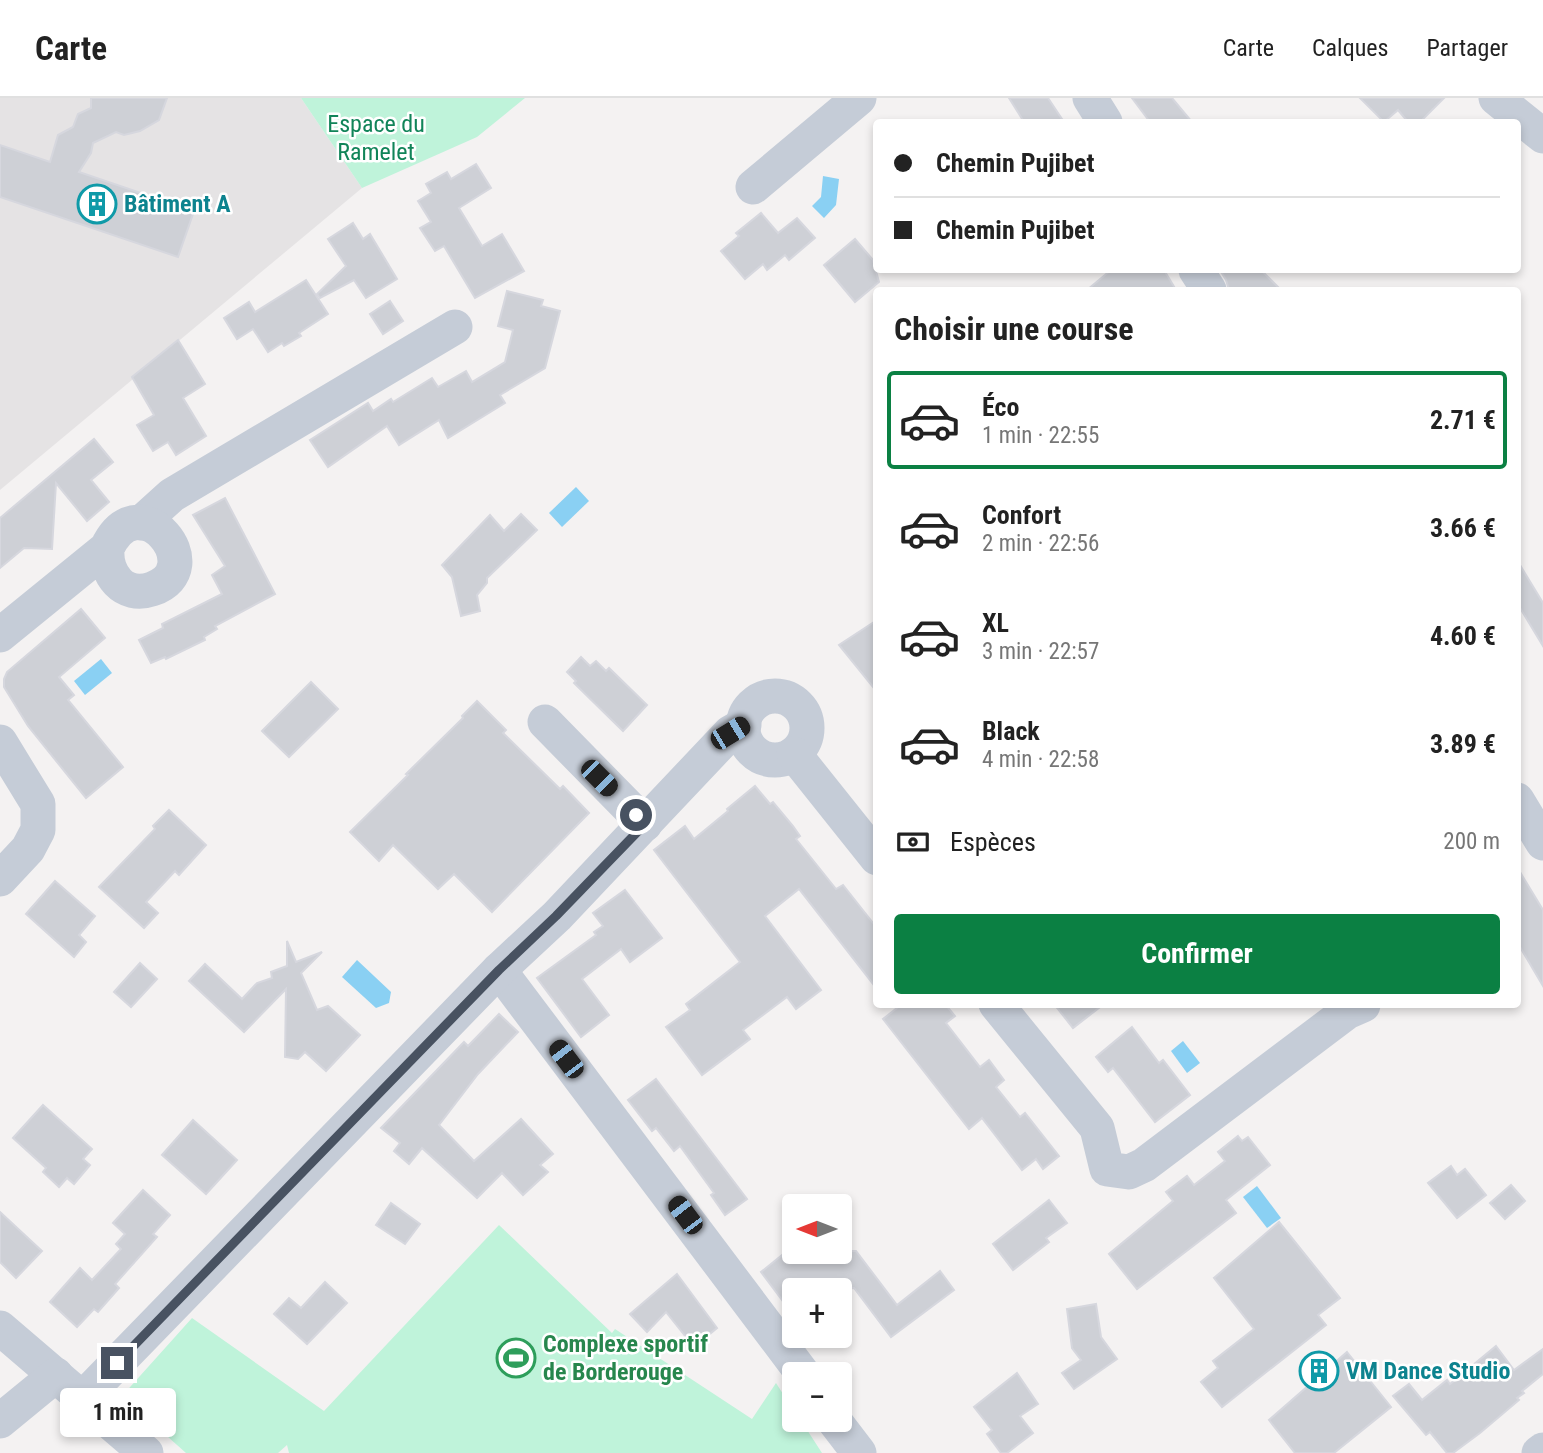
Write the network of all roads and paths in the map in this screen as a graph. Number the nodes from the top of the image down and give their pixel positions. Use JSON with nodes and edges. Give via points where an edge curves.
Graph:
{"nodes":[{"id":1,"x":859,"y":98,"type":"edge"},
{"id":2,"x":1090,"y":98,"type":"edge"},
{"id":3,"x":1496,"y":98,"type":"edge"},
{"id":4,"x":1103,"y":119,"type":"edge"},
{"id":5,"x":1543,"y":136,"type":"edge"},
{"id":6,"x":753,"y":187,"type":"dead end"},
{"id":7,"x":455,"y":327,"type":"dead end"},
{"id":8,"x":141,"y":523,"type":"junction"},
{"id":9,"x":107,"y":548,"type":"junction"},
{"id":10,"x":0,"y":635,"type":"edge"},
{"id":11,"x":545,"y":722,"type":"dead end"},
{"id":12,"x":744,"y":725,"type":"junction"},
{"id":13,"x":0,"y":742,"type":"edge"},
{"id":14,"x":794,"y":754,"type":"junction"},
{"id":15,"x":1521,"y":806,"type":"edge"},
{"id":16,"x":645,"y":824,"type":"junction"},
{"id":17,"x":1543,"y":842,"type":"edge"},
{"id":18,"x":873,"y":853,"type":"edge"},
{"id":19,"x":0,"y":879,"type":"edge"},
{"id":20,"x":499,"y":970,"type":"junction"},
{"id":21,"x":999,"y":1008,"type":"edge"},
{"id":22,"x":1356,"y":1008,"type":"edge"},
{"id":23,"x":0,"y":1328,"type":"edge"},
{"id":24,"x":794,"y":1362,"type":"edge"},
{"id":25,"x":56,"y":1374,"type":"junction"},
{"id":26,"x":83,"y":1398,"type":"junction"},
{"id":27,"x":0,"y":1421,"type":"edge"},
{"id":28,"x":843,"y":1432,"type":"edge"},
{"id":29,"x":146,"y":1453,"type":"edge"},
{"id":30,"x":859,"y":1453,"type":"edge"}],
"edges":[{"from":1,"to":6,"type":"street"},
{"from":2,"to":4,"type":"street"},
{"from":3,"to":5,"type":"street"},
{"from":7,"to":8,"type":"street","via":[[172,495]]},
{"from":8,"to":9,"type":"street","via":[[120,529]]},
{"from":8,"to":9,"type":"street","via":[[165,533],[172,544],[173,570],[166,581],[143,592],[118,584],[106,561]]},
{"from":9,"to":10,"type":"street"},
{"from":11,"to":16,"type":"street"},
{"from":12,"to":14,"type":"street","via":[[748,745],[755,753],[775,760]]},
{"from":12,"to":14,"type":"street","via":[[746,715],[760,700],[780,696],[791,700],[805,716],[807,726],[802,746]]},
{"from":12,"to":16,"type":"street","via":[[730,733]]},
{"from":13,"to":19,"type":"street","via":[[38,804],[38,830],[28,849]]},
{"from":14,"to":18,"type":"street"},
{"from":15,"to":17,"type":"street"},
{"from":16,"to":20,"type":"street"},
{"from":20,"to":24,"type":"street"},
{"from":20,"to":26,"type":"street"},
{"from":21,"to":22,"type":"street","via":[[1097,1128],[1107,1169],[1129,1172]]},
{"from":23,"to":25,"type":"street"},
{"from":25,"to":26,"type":"street"},
{"from":25,"to":27,"type":"street"},
{"from":26,"to":29,"type":"street"},
{"from":28,"to":30,"type":"street"}]}
